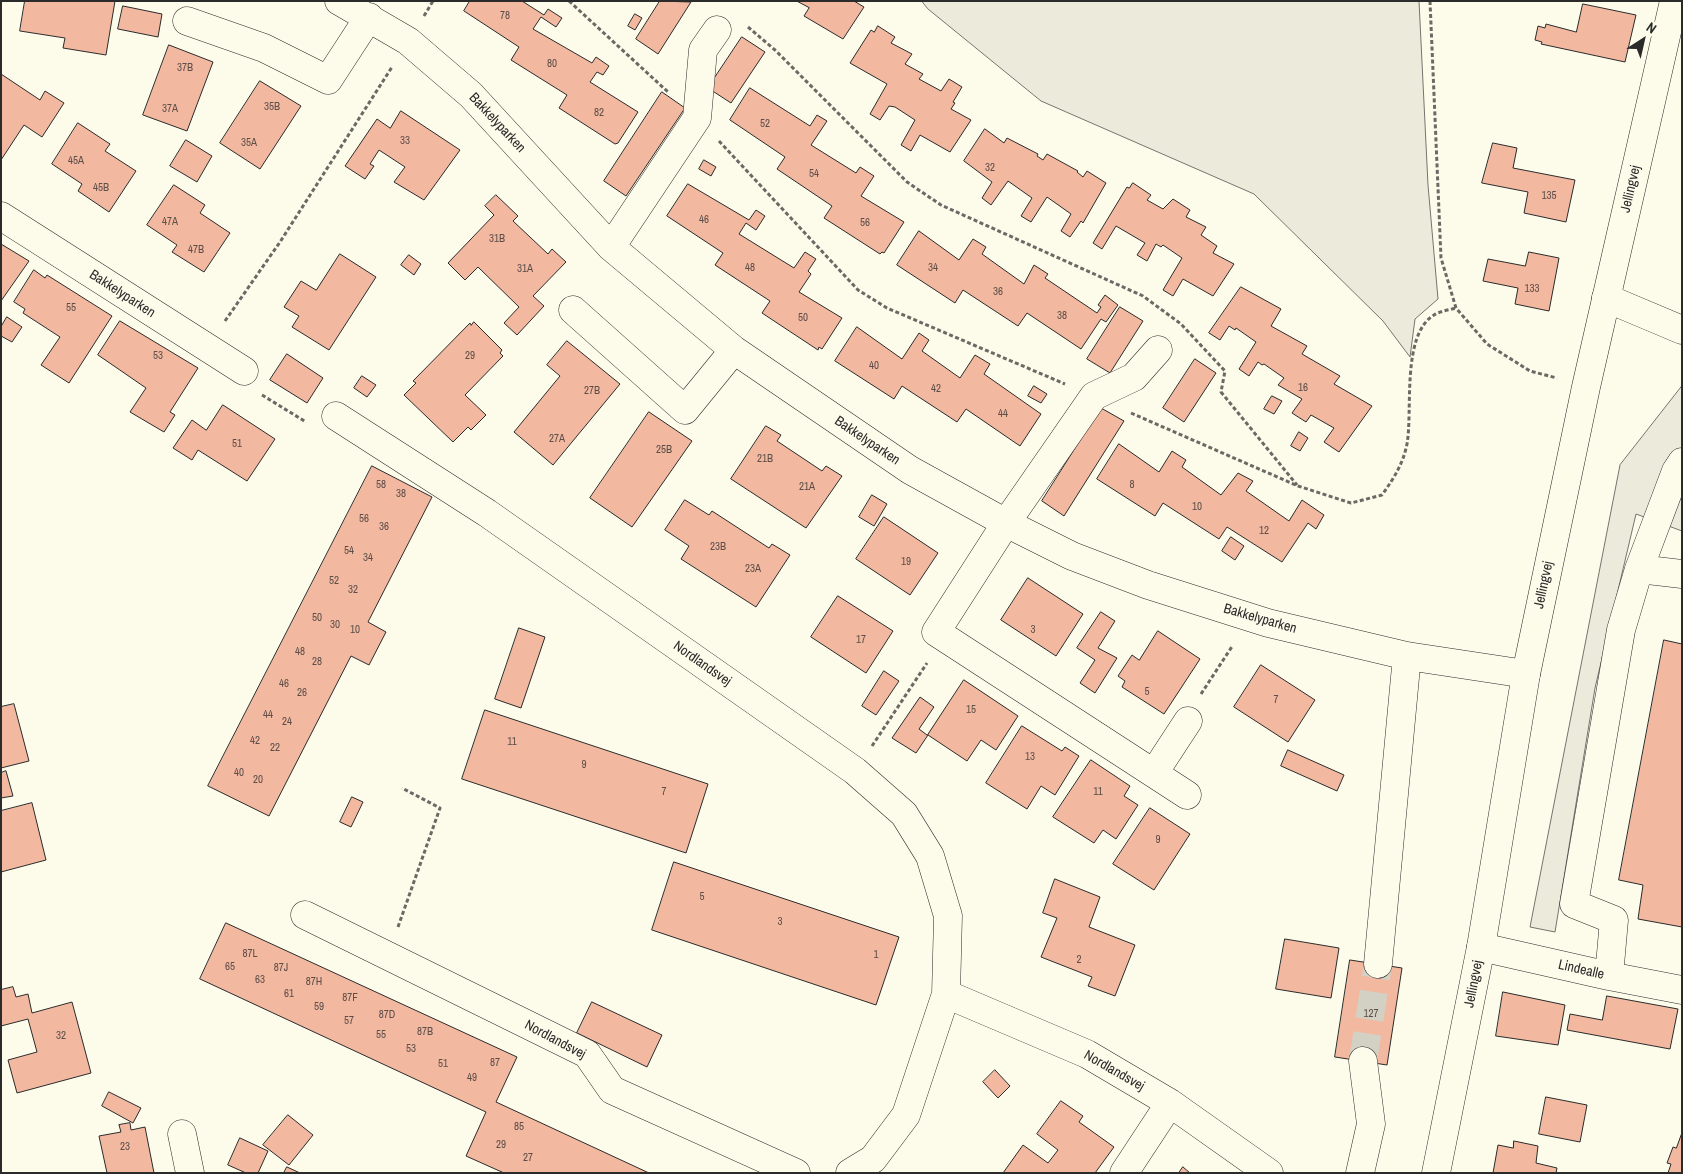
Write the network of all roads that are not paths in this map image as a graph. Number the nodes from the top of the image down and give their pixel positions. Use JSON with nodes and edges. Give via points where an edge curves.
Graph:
{"nodes":[{"id":1,"x":339,"y":1,"type":"edge"},
{"id":2,"x":1674,"y":1,"type":"edge"},
{"id":3,"x":368,"y":17,"type":"junction"},
{"id":4,"x":187,"y":21,"type":"dead end"},
{"id":5,"x":717,"y":30,"type":"dead end"},
{"id":6,"x":1,"y":216,"type":"edge"},
{"id":7,"x":611,"y":246,"type":"junction"},
{"id":8,"x":1606,"y":298,"type":"junction"},
{"id":9,"x":573,"y":310,"type":"dead end"},
{"id":10,"x":1682,"y":330,"type":"edge"},
{"id":11,"x":734,"y":350,"type":"junction"},
{"id":12,"x":1158,"y":350,"type":"dead end"},
{"id":13,"x":244,"y":371,"type":"road end"},
{"id":14,"x":336,"y":416,"type":"road end"},
{"id":15,"x":1682,"y":462,"type":"edge"},
{"id":16,"x":1006,"y":523,"type":"junction"},
{"id":17,"x":1639,"y":569,"type":"junction"},
{"id":18,"x":1682,"y":574,"type":"edge"},
{"id":19,"x":1407,"y":656,"type":"junction"},
{"id":20,"x":1526,"y":674,"type":"junction"},
{"id":21,"x":1188,"y":721,"type":"road end"},
{"id":22,"x":1154,"y":773,"type":"junction"},
{"id":23,"x":1187,"y":795,"type":"dead end"},
{"id":24,"x":305,"y":916,"type":"dead end"},
{"id":25,"x":1481,"y":947,"type":"junction"},
{"id":26,"x":1378,"y":964,"type":"tunnel mouth"},
{"id":27,"x":1609,"y":976,"type":"junction"},
{"id":28,"x":1682,"y":990,"type":"edge"},
{"id":29,"x":946,"y":994,"type":"junction"},
{"id":30,"x":1363,"y":1061,"type":"tunnel mouth"},
{"id":31,"x":1170,"y":1103,"type":"junction"},
{"id":32,"x":182,"y":1134,"type":"dead end"},
{"id":33,"x":190,"y":1173,"type":"edge"},
{"id":34,"x":796,"y":1173,"type":"edge"},
{"id":35,"x":850,"y":1173,"type":"edge"},
{"id":36,"x":1124,"y":1173,"type":"edge"},
{"id":37,"x":1269,"y":1173,"type":"edge"},
{"id":38,"x":1360,"y":1173,"type":"edge"},
{"id":39,"x":1436,"y":1173,"type":"edge"}],
"edges":[{"from":1,"to":3,"type":"street","name":"Bakkelyparken"},
{"from":2,"to":8,"type":"street","name":"Jellingvej"},
{"from":3,"to":4,"type":"street","via":[[328,80],[264,48]]},
{"from":3,"to":7,"type":"street","name":"Bakkelyparken","via":[[408,41],[471,95]]},
{"from":5,"to":7,"type":"street","via":[[703,50],[697,118]]},
{"from":6,"to":13,"type":"street","name":"Bakkelyparken"},
{"from":7,"to":11,"type":"street","name":"Bakkelyparken"},
{"from":8,"to":10,"type":"street"},
{"from":8,"to":20,"type":"street","name":"Jellingvej"},
{"from":9,"to":11,"type":"street","via":[[685,410]]},
{"from":11,"to":16,"type":"street","name":"Bakkelyparken","via":[[910,470]]},
{"from":12,"to":16,"type":"street","via":[[1134,377],[1094,396]]},
{"from":14,"to":29,"type":"street","name":"Nordlandsvej","via":[[487,513],[855,771],[904,814],[930,856],[948,916]]},
{"from":15,"to":17,"type":"street"},
{"from":16,"to":19,"type":"street","name":"Bakkelyparken","via":[[1072,556],[1148,585],[1250,618]]},
{"from":16,"to":22,"type":"street","via":[[936,632]]},
{"from":17,"to":18,"type":"street"},
{"from":17,"to":27,"type":"street","via":[[1621,630],[1574,904],[1614,920]]},
{"from":19,"to":20,"type":"street","name":"Bakkelyparken"},
{"from":19,"to":26,"type":"street"},
{"from":20,"to":25,"type":"street","name":"Jellingvej"},
{"from":21,"to":22,"type":"street"},
{"from":22,"to":23,"type":"street"},
{"from":24,"to":34,"type":"street","name":"Nordlandsvej","via":[[587,1054],[612,1090]]},
{"from":25,"to":27,"type":"street","name":"Lindealle"},
{"from":25,"to":39,"type":"street","name":"Jellingvej"},
{"from":27,"to":28,"type":"street","name":"Lindealle"},
{"from":29,"to":31,"type":"street","name":"Nordlandsvej","via":[[1087,1054]]},
{"from":29,"to":35,"type":"street","name":"Nordlandsvej","via":[[906,1115],[873,1159]]},
{"from":30,"to":38,"type":"street","via":[[1371,1124]]},
{"from":31,"to":36,"type":"street"},
{"from":31,"to":37,"type":"street","name":"Nordlandsvej"},
{"from":32,"to":33,"type":"street"}]}
